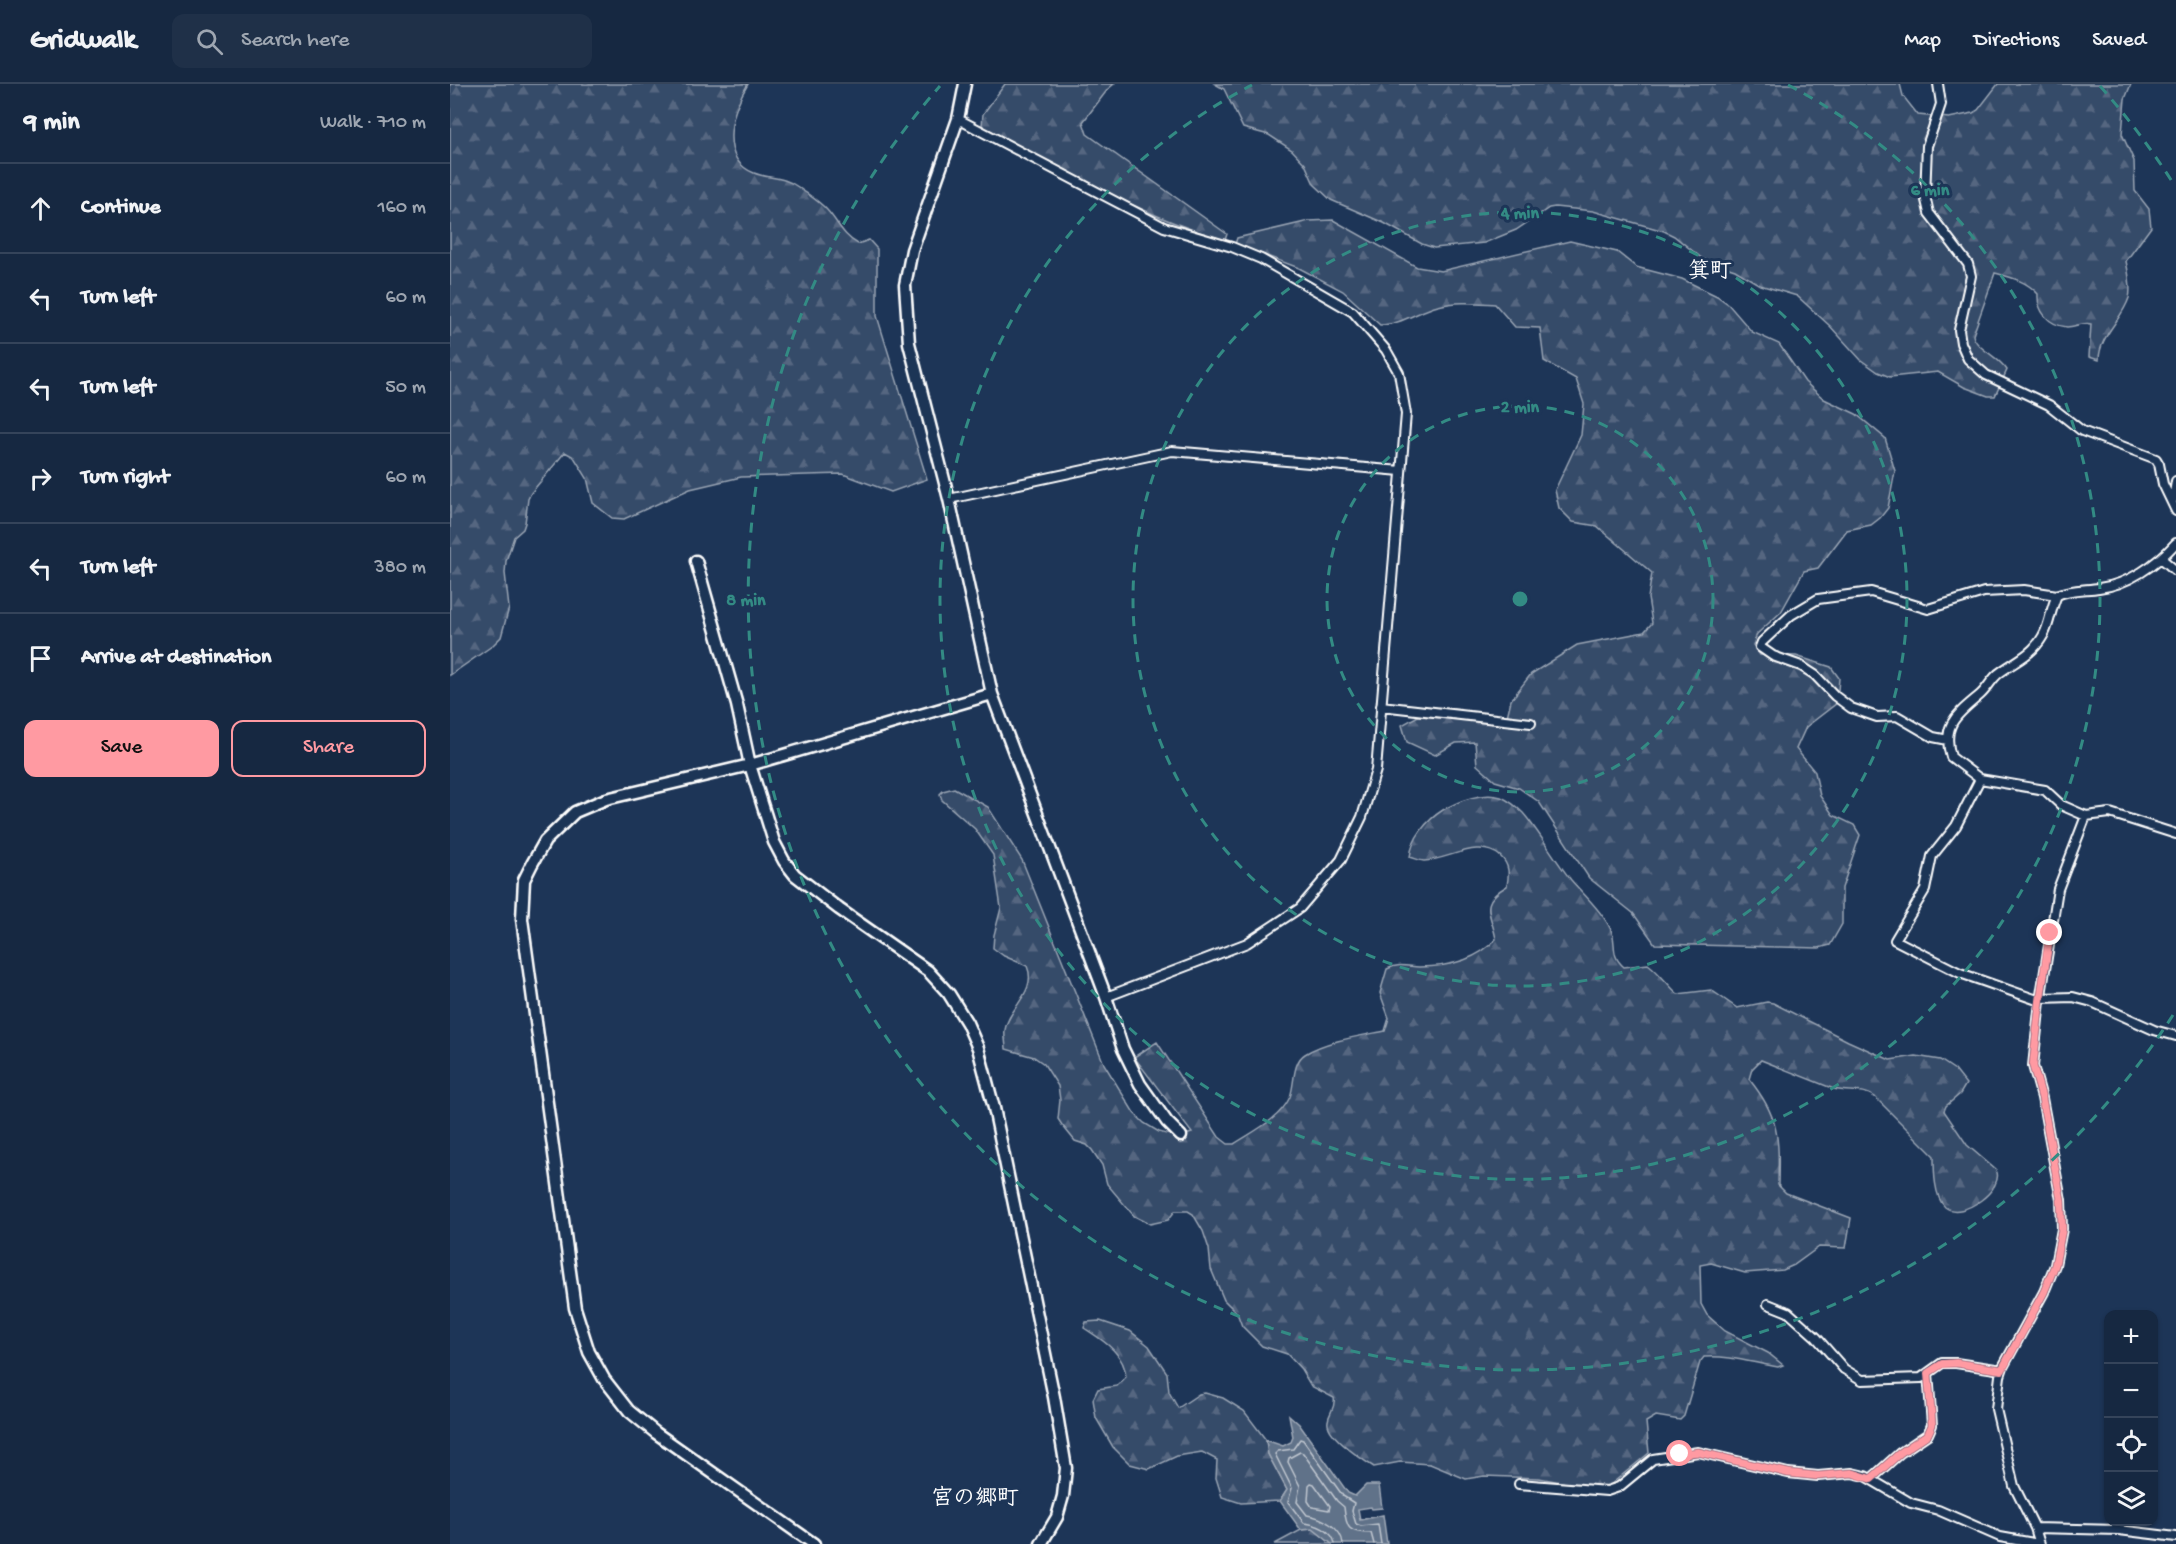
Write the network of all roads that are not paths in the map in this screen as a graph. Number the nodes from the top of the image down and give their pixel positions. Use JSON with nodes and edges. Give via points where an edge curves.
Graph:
{"nodes":[{"id":1,"x":965,"y":84,"type":"edge"},
{"id":2,"x":1938,"y":84,"type":"edge"},
{"id":3,"x":958,"y":119,"type":"junction"},
{"id":4,"x":1401,"y":471,"type":"junction"},
{"id":5,"x":2176,"y":481,"type":"edge"},
{"id":6,"x":950,"y":499,"type":"junction"},
{"id":7,"x":2173,"y":502,"type":"junction"},
{"id":8,"x":2176,"y":511,"type":"edge"},
{"id":9,"x":2176,"y":543,"type":"edge"},
{"id":10,"x":2162,"y":559,"type":"junction"},
{"id":11,"x":696,"y":561,"type":"dead end"},
{"id":12,"x":2176,"y":571,"type":"edge"},
{"id":13,"x":2057,"y":595,"type":"junction"},
{"id":14,"x":992,"y":694,"type":"junction"},
{"id":15,"x":1381,"y":706,"type":"junction"},
{"id":16,"x":1530,"y":723,"type":"dead end"},
{"id":17,"x":1948,"y":740,"type":"junction"},
{"id":18,"x":750,"y":765,"type":"junction"},
{"id":19,"x":1980,"y":779,"type":"junction"},
{"id":20,"x":2086,"y":816,"type":"junction"},
{"id":21,"x":2176,"y":834,"type":"edge"},
{"id":22,"x":1106,"y":997,"type":"junction"},
{"id":23,"x":2041,"y":1000,"type":"junction"},
{"id":24,"x":2176,"y":1036,"type":"edge"},
{"id":25,"x":1181,"y":1136,"type":"dead end"},
{"id":26,"x":1768,"y":1304,"type":"dead end"},
{"id":27,"x":2002,"y":1370,"type":"junction"},
{"id":28,"x":1928,"y":1373,"type":"junction"},
{"id":29,"x":1871,"y":1479,"type":"junction"},
{"id":30,"x":1519,"y":1484,"type":"dead end"},
{"id":31,"x":2035,"y":1528,"type":"junction"},
{"id":32,"x":2176,"y":1537,"type":"edge"},
{"id":33,"x":814,"y":1544,"type":"edge"},
{"id":34,"x":1041,"y":1544,"type":"edge"},
{"id":35,"x":2039,"y":1544,"type":"edge"}],
"edges":[{"from":1,"to":3,"type":"street"},
{"from":2,"to":7,"type":"street","via":[[1941,104],[1927,146],[1925,196],[1929,213],[1968,264],[1971,276],[1959,330],[1968,359],[1986,375],[2049,405],[2082,431],[2156,459]]},
{"from":3,"to":4,"type":"street","via":[[1164,227],[1261,260],[1353,312],[1386,350],[1399,373],[1406,414]]},
{"from":3,"to":6,"type":"street","via":[[912,250],[905,285],[909,343]]},
{"from":4,"to":6,"type":"street","via":[[1172,450]]},
{"from":4,"to":15,"type":"street"},
{"from":5,"to":7,"type":"street"},
{"from":6,"to":14,"type":"street"},
{"from":7,"to":8,"type":"street"},
{"from":9,"to":10,"type":"street"},
{"from":10,"to":12,"type":"street"},
{"from":10,"to":13,"type":"street","via":[[2103,588]]},
{"from":11,"to":18,"type":"street"},
{"from":13,"to":17,"type":"street","via":[[2045,632],[2033,649],[1997,675],[1956,714]]},
{"from":13,"to":17,"type":"street","via":[[2024,590],[1984,592],[1928,609],[1871,592],[1818,599],[1791,615],[1762,642],[1760,647],[1815,675],[1851,708],[1877,717],[1897,716],[1933,737]]},
{"from":14,"to":18,"type":"street"},
{"from":14,"to":22,"type":"street"},
{"from":15,"to":16,"type":"street"},
{"from":15,"to":22,"type":"street","via":[[1376,770],[1362,817],[1341,860],[1300,908],[1247,943]]},
{"from":17,"to":19,"type":"street","via":[[1951,757]]},
{"from":18,"to":33,"type":"street","via":[[606,799],[575,812],[545,841],[524,880],[522,919],[575,1308],[589,1352],[628,1411]]},
{"from":18,"to":34,"type":"street","via":[[774,842],[784,861],[839,909],[928,971],[949,994],[978,1048],[994,1108],[1066,1468],[1057,1517]]},
{"from":19,"to":20,"type":"street","via":[[2045,790],[2061,805]]},
{"from":19,"to":23,"type":"street","via":[[1956,826],[1932,856],[1925,890],[1895,940],[1960,973]]},
{"from":20,"to":21,"type":"street","via":[[2110,813]]},
{"from":20,"to":23,"type":"street","via":[[2058,889]]},
{"from":22,"to":25,"type":"street","via":[[1123,1049],[1140,1084]]},
{"from":23,"to":24,"type":"street","via":[[2073,997],[2092,1002]]},
{"from":23,"to":27,"type":"street","via":[[2033,1066],[2061,1200],[2062,1229],[2055,1265],[2044,1292]]},
{"from":26,"to":28,"type":"street","via":[[1788,1312],[1844,1369],[1862,1380],[1921,1378]]},
{"from":27,"to":28,"type":"street","via":[[1956,1363],[1942,1364]]},
{"from":27,"to":31,"type":"street","via":[[1996,1409],[2014,1486]]},
{"from":28,"to":29,"type":"street","via":[[1932,1425],[1928,1434]]},
{"from":29,"to":30,"type":"street","via":[[1852,1473],[1788,1473],[1698,1452],[1653,1459],[1607,1491]]},
{"from":29,"to":35,"type":"street","via":[[1911,1503],[1938,1510],[2000,1537]]},
{"from":31,"to":32,"type":"street","via":[[2119,1530]]},
{"from":31,"to":35,"type":"street"}]}
